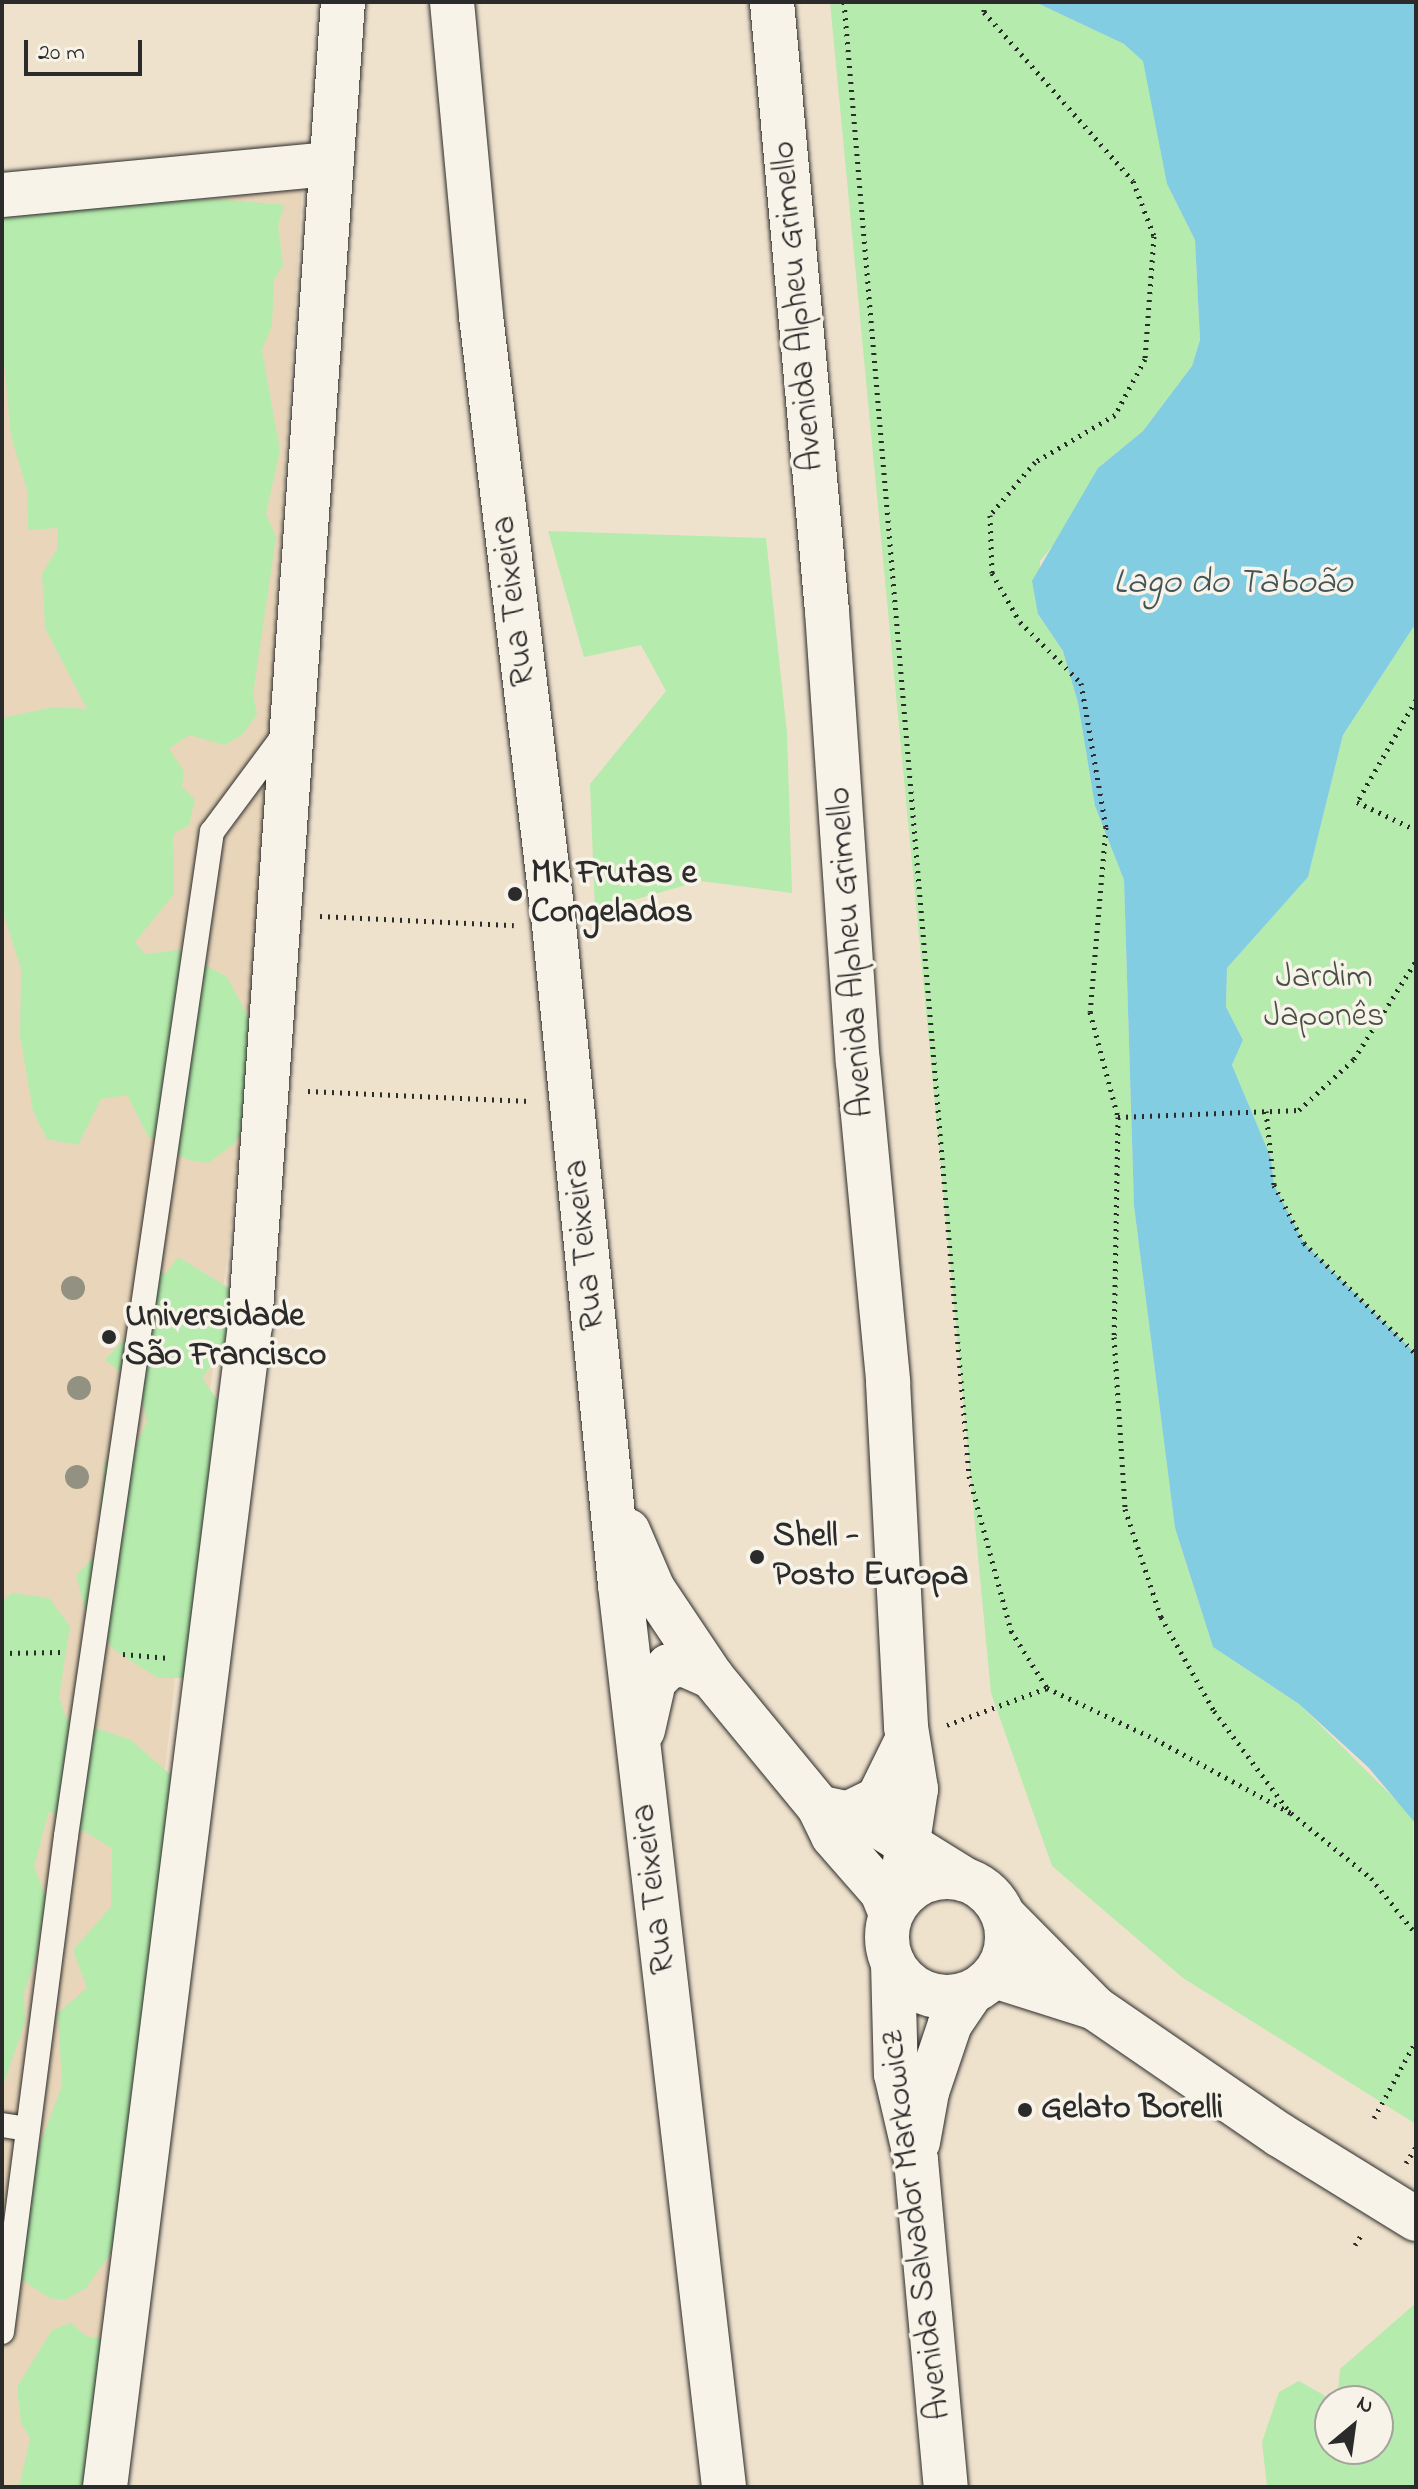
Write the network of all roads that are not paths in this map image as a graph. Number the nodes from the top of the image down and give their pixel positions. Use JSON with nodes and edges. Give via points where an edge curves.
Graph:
{"nodes":[{"id":1,"x":343,"y":2,"type":"edge"},
{"id":2,"x":452,"y":2,"type":"edge"},
{"id":3,"x":772,"y":2,"type":"edge"},
{"id":4,"x":330,"y":164,"type":"junction"},
{"id":5,"x":2,"y":195,"type":"edge"},
{"id":6,"x":293,"y":723,"type":"junction"},
{"id":7,"x":611,"y":1492,"type":"junction"},
{"id":8,"x":712,"y":1677,"type":"junction"},
{"id":9,"x":907,"y":1734,"type":"junction"},
{"id":10,"x":639,"y":1748,"type":"junction"},
{"id":11,"x":835,"y":1810,"type":"junction"},
{"id":12,"x":910,"y":1843,"type":"junction"},
{"id":13,"x":964,"y":1879,"type":"junction"},
{"id":14,"x":895,"y":1908,"type":"junction"},
{"id":15,"x":1003,"y":1915,"type":"junction"},
{"id":16,"x":893,"y":1963,"type":"junction"},
{"id":17,"x":982,"y":1984,"type":"junction"},
{"id":18,"x":1095,"y":2008,"type":"junction"},
{"id":19,"x":2,"y":2125,"type":"edge"},
{"id":20,"x":27,"y":2129,"type":"junction"},
{"id":21,"x":916,"y":2160,"type":"junction"},
{"id":22,"x":1416,"y":2219,"type":"edge"},
{"id":23,"x":2,"y":2332,"type":"edge"},
{"id":24,"x":105,"y":2487,"type":"edge"},
{"id":25,"x":724,"y":2487,"type":"edge"},
{"id":26,"x":946,"y":2487,"type":"edge"}],
"edges":[{"from":1,"to":4,"type":"street"},
{"from":2,"to":7,"type":"street","name":"Rua Teixeira","via":[[481,316],[554,925]]},
{"from":3,"to":9,"type":"street","name":"Avenida Alpheu Grimello","via":[[888,1382]]},
{"from":4,"to":5,"type":"street"},
{"from":4,"to":6,"type":"street"},
{"from":6,"to":20,"type":"lane","via":[[212,832]]},
{"from":6,"to":24,"type":"street","via":[[250,1325]]},
{"from":7,"to":8,"type":"street","via":[[653,1589]]},
{"from":7,"to":10,"type":"street","name":"Rua Teixeira"},
{"from":8,"to":10,"type":"street","via":[[685,1665],[669,1666],[654,1681]]},
{"from":8,"to":11,"type":"street"},
{"from":9,"to":11,"type":"street","via":[[878,1799]]},
{"from":9,"to":12,"type":"street","name":"Avenida Alpheu Grimello","via":[[916,1789]]},
{"from":10,"to":25,"type":"street","name":"Rua Teixeira"},
{"from":11,"to":12,"type":"street"},
{"from":11,"to":14,"type":"street","via":[[833,1836]]},
{"from":12,"to":13,"type":"street"},
{"from":12,"to":14,"type":"street","name":"Avenida Alpheu Grimello"},
{"from":13,"to":14,"type":"street","via":[[934,1878]]},
{"from":13,"to":15,"type":"street","via":[[988,1894]]},
{"from":14,"to":16,"type":"street","via":[[887,1931]]},
{"from":15,"to":17,"type":"street","via":[[1007,1946]]},
{"from":15,"to":18,"type":"street"},
{"from":16,"to":17,"type":"street","via":[[920,1990],[938,1997]]},
{"from":16,"to":21,"type":"street","name":"Avenida Salvador Markowicz","via":[[896,2074]]},
{"from":17,"to":18,"type":"street"},
{"from":17,"to":21,"type":"street","via":[[956,2011],[927,2092]]},
{"from":18,"to":22,"type":"street","via":[[1280,2135]]},
{"from":19,"to":20,"type":"lane"},
{"from":20,"to":23,"type":"lane"},
{"from":21,"to":26,"type":"street","name":"Avenida Salvador Markowicz"}]}
